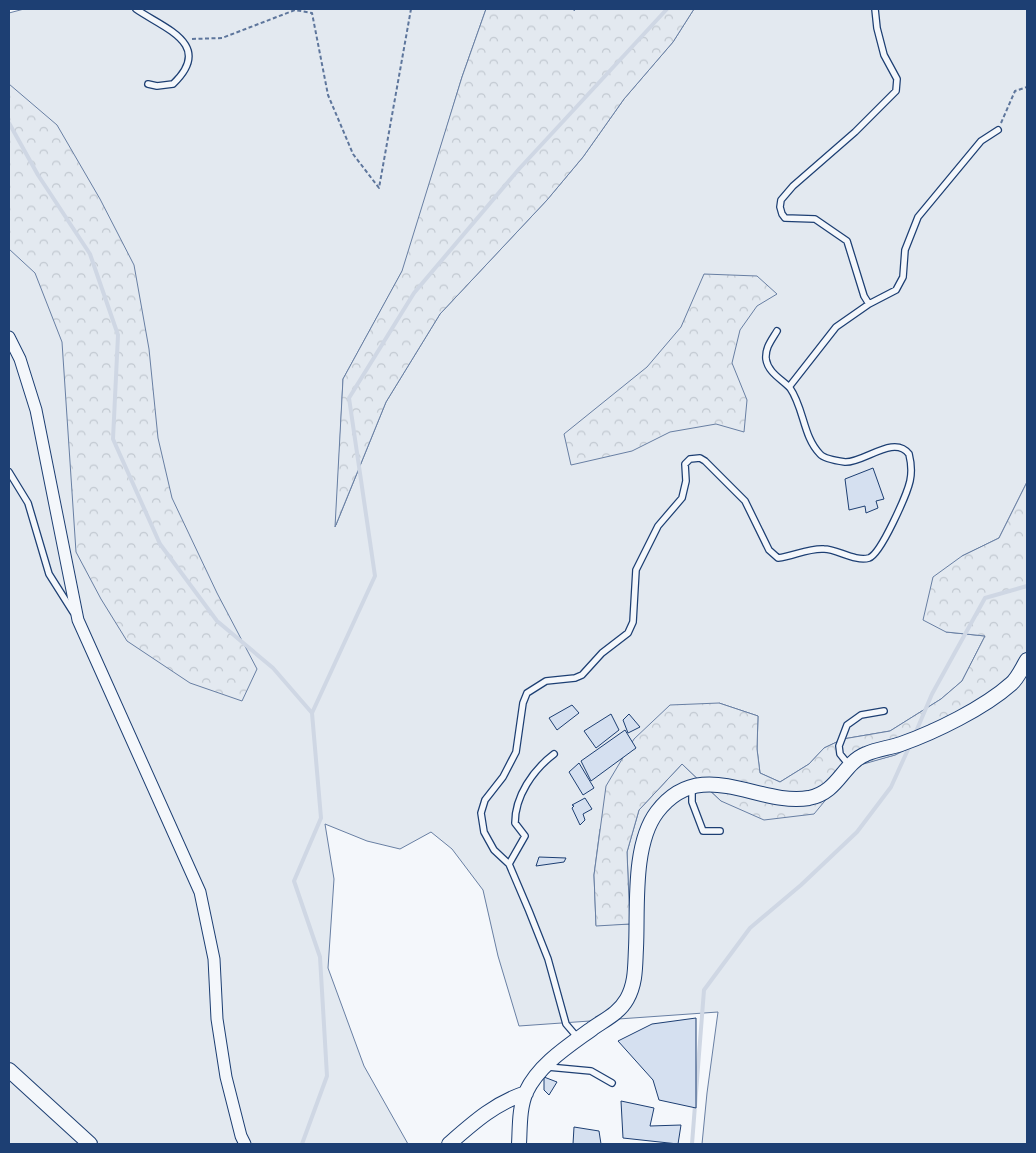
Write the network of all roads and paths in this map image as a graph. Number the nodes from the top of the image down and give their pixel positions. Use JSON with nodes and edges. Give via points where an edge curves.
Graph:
{"nodes":[{"id":1,"x":136,"y":9,"type":"edge"},
{"id":2,"x":411,"y":9,"type":"edge"},
{"id":3,"x":875,"y":9,"type":"edge"},
{"id":4,"x":183,"y":39,"type":"junction"},
{"id":5,"x":148,"y":84,"type":"dead end"},
{"id":6,"x":1027,"y":87,"type":"edge"},
{"id":7,"x":998,"y":130,"type":"joint"},
{"id":8,"x":869,"y":304,"type":"junction"},
{"id":9,"x":776,"y":332,"type":"dead end"},
{"id":10,"x":9,"y":338,"type":"edge"},
{"id":11,"x":789,"y":387,"type":"junction"},
{"id":12,"x":9,"y":472,"type":"edge"},
{"id":13,"x":78,"y":620,"type":"junction"},
{"id":14,"x":1027,"y":660,"type":"edge"},
{"id":15,"x":884,"y":710,"type":"dead end"},
{"id":16,"x":554,"y":754,"type":"dead end"},
{"id":17,"x":850,"y":766,"type":"junction"},
{"id":18,"x":692,"y":787,"type":"junction"},
{"id":19,"x":720,"y":831,"type":"dead end"},
{"id":20,"x":509,"y":864,"type":"junction"},
{"id":21,"x":579,"y":1038,"type":"junction"},
{"id":22,"x":545,"y":1066,"type":"junction"},
{"id":23,"x":9,"y":1070,"type":"edge"},
{"id":24,"x":612,"y":1083,"type":"dead end"},
{"id":25,"x":526,"y":1093,"type":"junction"},
{"id":26,"x":90,"y":1144,"type":"edge"},
{"id":27,"x":245,"y":1144,"type":"edge"},
{"id":28,"x":449,"y":1144,"type":"edge"},
{"id":29,"x":519,"y":1144,"type":"edge"}],
"edges":[{"from":1,"to":4,"type":"lane"},
{"from":2,"to":4,"type":"path","via":[[379,188],[353,154],[328,95],[312,13],[295,10],[222,38]]},
{"from":3,"to":8,"type":"lane","via":[[876,28],[884,56],[897,78],[896,91],[793,186],[780,207],[785,218],[815,219],[847,241]]},
{"from":4,"to":5,"type":"lane","via":[[188,57],[179,78],[167,85]]},
{"from":6,"to":7,"type":"path","via":[[1015,91]]},
{"from":7,"to":8,"type":"lane","via":[[981,141],[918,217],[905,250],[903,277],[896,290]]},
{"from":8,"to":11,"type":"lane","via":[[836,327]]},
{"from":9,"to":11,"type":"lane","via":[[767,346],[766,361],[780,382]]},
{"from":10,"to":13,"type":"street","via":[[20,359],[36,410]]},
{"from":11,"to":20,"type":"lane","via":[[811,440],[823,457],[846,462],[886,447],[901,448],[909,454],[910,481],[881,545],[871,557],[864,559],[826,548],[775,557],[765,544],[745,501],[705,461],[690,459],[686,464],[682,498],[658,526],[636,570],[633,622],[628,633],[582,675],[546,681],[527,694],[516,752],[503,777],[485,800],[481,813],[481,824],[489,841]]},
{"from":12,"to":13,"type":"lane","via":[[28,502],[49,574]]},
{"from":13,"to":27,"type":"street","via":[[200,892],[214,959],[217,1019],[226,1077]]},
{"from":14,"to":17,"type":"street","via":[[1013,682],[989,701],[902,744],[864,754]]},
{"from":15,"to":17,"type":"lane","via":[[861,715],[847,725],[840,754]]},
{"from":16,"to":20,"type":"lane","via":[[540,764],[518,804],[515,823],[525,836]]},
{"from":17,"to":18,"type":"street","via":[[826,792],[809,798],[789,799],[717,784]]},
{"from":18,"to":19,"type":"lane","via":[[692,802],[703,831]]},
{"from":18,"to":21,"type":"street","via":[[673,796],[656,813],[646,835],[640,861],[635,979],[627,999],[617,1013]]},
{"from":20,"to":21,"type":"lane","via":[[548,959],[566,1024]]},
{"from":21,"to":22,"type":"street"},
{"from":22,"to":24,"type":"lane","via":[[590,1071]]},
{"from":22,"to":25,"type":"street"},
{"from":23,"to":26,"type":"street"},
{"from":25,"to":28,"type":"street","via":[[507,1099],[481,1116]]},
{"from":25,"to":29,"type":"street","via":[[521,1111]]}]}
